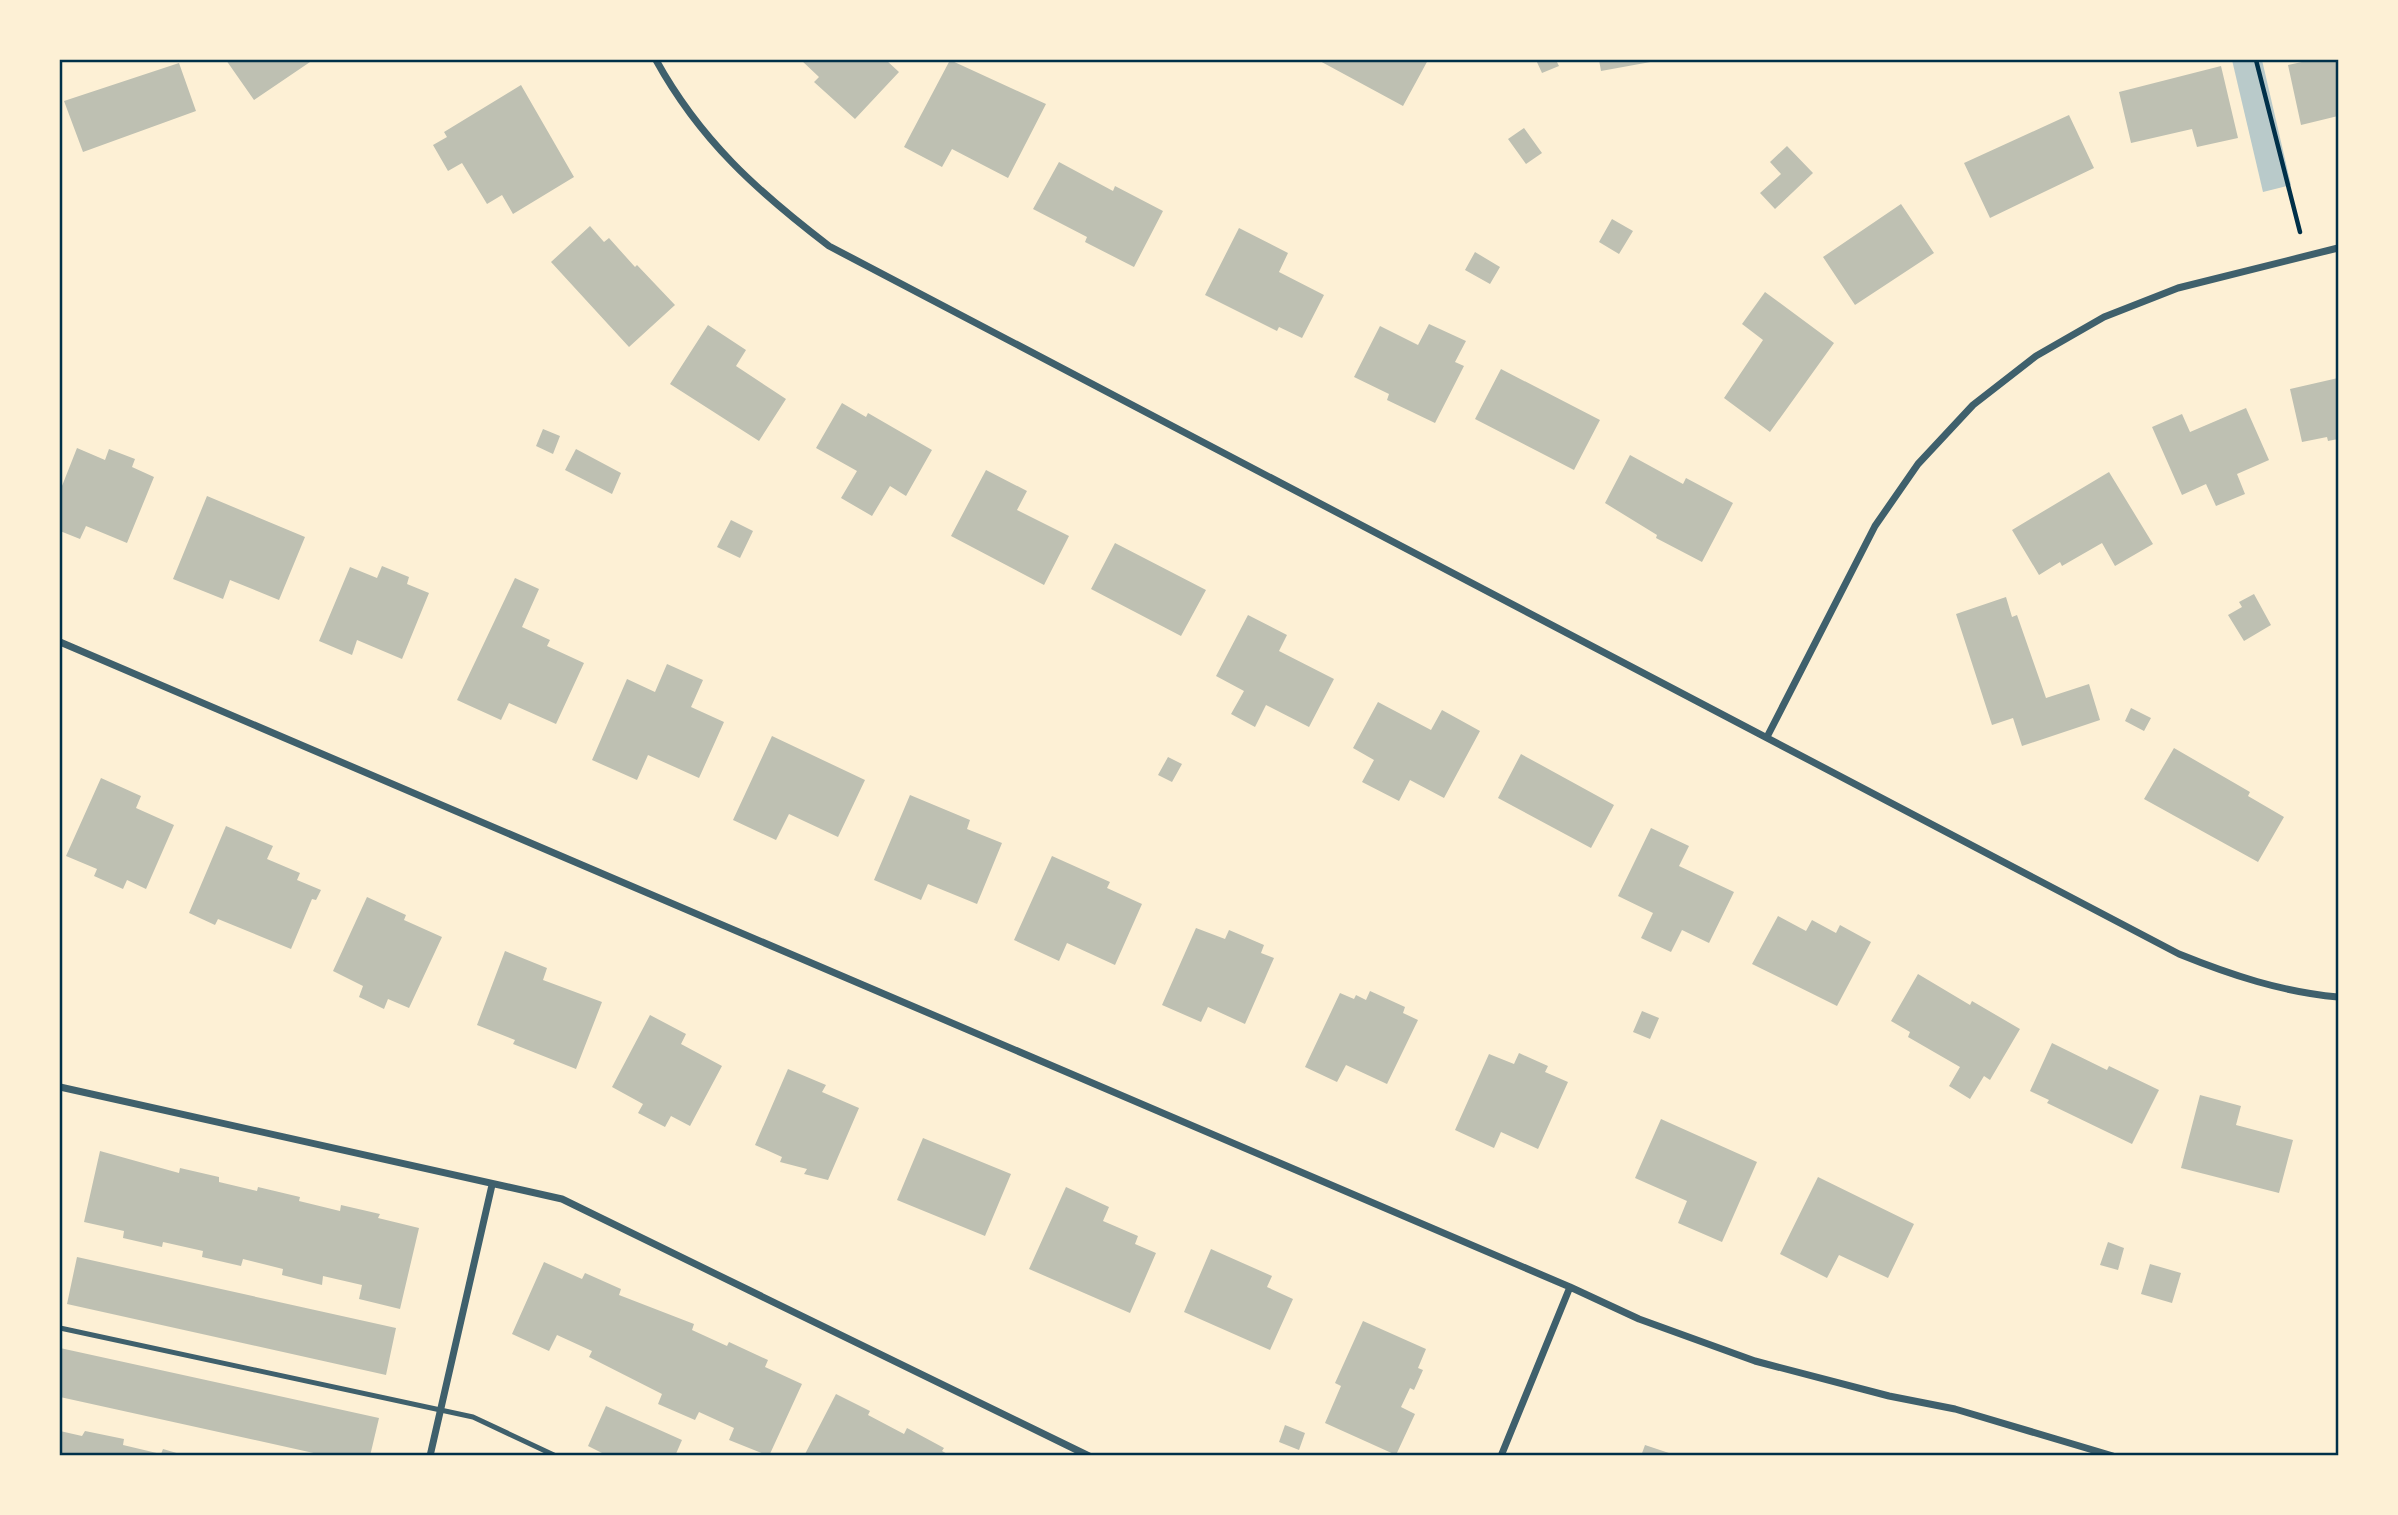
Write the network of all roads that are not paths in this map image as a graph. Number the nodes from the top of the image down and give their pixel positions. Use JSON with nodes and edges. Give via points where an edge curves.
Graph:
{"nodes":[{"id":1,"x":656,"y":60,"type":"edge"},
{"id":2,"x":2339,"y":248,"type":"edge"},
{"id":3,"x":60,"y":642,"type":"edge"},
{"id":4,"x":1767,"y":737,"type":"junction"},
{"id":5,"x":2339,"y":997,"type":"edge"},
{"id":6,"x":60,"y":1087,"type":"edge"},
{"id":7,"x":492,"y":1185,"type":"junction"},
{"id":8,"x":1570,"y":1287,"type":"junction"},
{"id":9,"x":60,"y":1328,"type":"edge"},
{"id":10,"x":440,"y":1410,"type":"junction"},
{"id":11,"x":430,"y":1455,"type":"edge"},
{"id":12,"x":556,"y":1455,"type":"edge"},
{"id":13,"x":1089,"y":1455,"type":"edge"},
{"id":14,"x":1501,"y":1455,"type":"edge"},
{"id":15,"x":2113,"y":1455,"type":"edge"}],
"edges":[{"from":1,"to":4,"type":"street","via":[[711,142],[764,197],[829,246]]},
{"from":2,"to":4,"type":"street","via":[[2178,288],[2104,317],[2036,356],[1973,405],[1918,464],[1875,526]]},
{"from":3,"to":8,"type":"street"},
{"from":4,"to":5,"type":"street","via":[[2179,954],[2239,978]]},
{"from":6,"to":7,"type":"street"},
{"from":7,"to":10,"type":"street"},
{"from":7,"to":13,"type":"street","via":[[562,1199]]},
{"from":8,"to":14,"type":"street"},
{"from":8,"to":15,"type":"street","via":[[1639,1319],[1755,1361],[1955,1409]]},
{"from":9,"to":10,"type":"lane"},
{"from":10,"to":11,"type":"street"},
{"from":10,"to":12,"type":"lane","via":[[483,1420]]}]}
